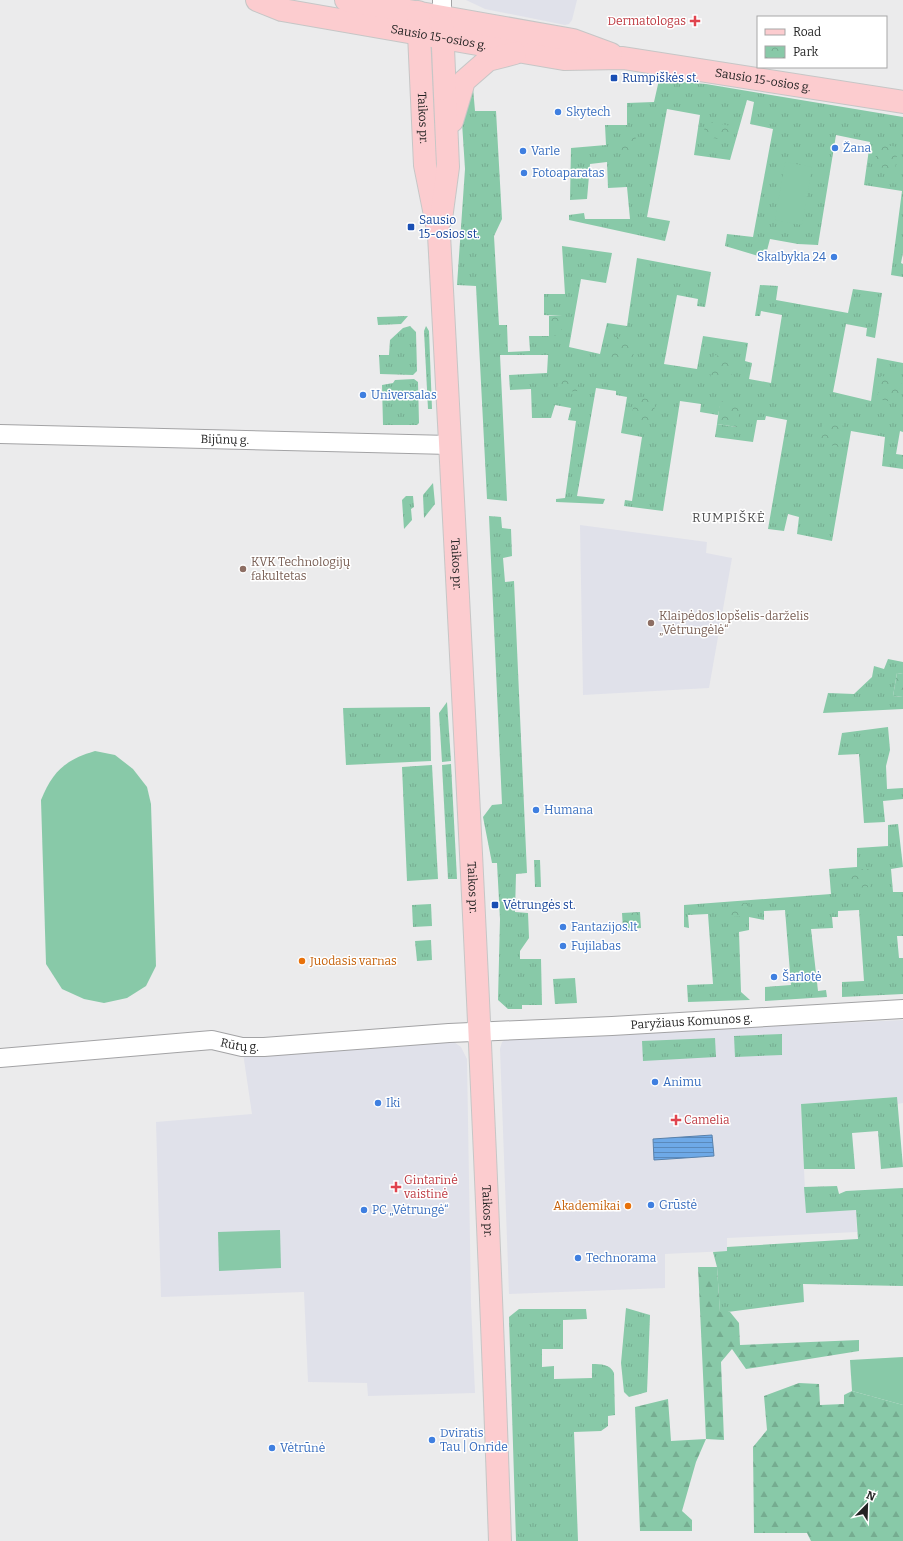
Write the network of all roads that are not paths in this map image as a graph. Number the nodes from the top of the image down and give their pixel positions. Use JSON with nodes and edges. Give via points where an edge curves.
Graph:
{"nodes":[{"id":1,"x":257,"y":0,"type":"edge"},
{"id":2,"x":346,"y":0,"type":"edge"},
{"id":3,"x":418,"y":6,"type":"edge"},
{"id":4,"x":442,"y":8,"type":"edge"},
{"id":5,"x":418,"y":34,"type":"junction"},
{"id":6,"x":442,"y":39,"type":"junction"},
{"id":7,"x":520,"y":52,"type":"junction"},
{"id":8,"x":623,"y":58,"type":"junction"},
{"id":9,"x":903,"y":102,"type":"edge"},
{"id":10,"x":447,"y":135,"type":"junction"},
{"id":11,"x":439,"y":235,"type":"junction"},
{"id":12,"x":0,"y":434,"type":"edge"},
{"id":13,"x":450,"y":445,"type":"junction"},
{"id":14,"x":903,"y":1009,"type":"edge"},
{"id":15,"x":480,"y":1032,"type":"junction"},
{"id":16,"x":0,"y":1058,"type":"edge"},
{"id":17,"x":500,"y":1541,"type":"edge"}],
"edges":[{"from":1,"to":5,"type":"main road","name":"Sausio 15-osios g.","via":[[282,10]]},
{"from":2,"to":3,"type":"main road","name":"Sausio 15-osios g."},
{"from":3,"to":4,"type":"main road","name":"Sausio 15-osios g."},
{"from":3,"to":5,"type":"main road","name":"Taikos pr."},
{"from":4,"to":6,"type":"main road","name":"Taikos pr."},
{"from":4,"to":8,"type":"main road","name":"Sausio 15-osios g.","via":[[573,40]]},
{"from":5,"to":6,"type":"main road","name":"Sausio 15-osios g."},
{"from":5,"to":11,"type":"main road","name":"Taikos pr.","via":[[424,165]]},
{"from":6,"to":7,"type":"main road","name":"Sausio 15-osios g."},
{"from":6,"to":10,"type":"main road","name":"Taikos pr."},
{"from":7,"to":8,"type":"main road","name":"Sausio 15-osios g.","via":[[564,59]]},
{"from":7,"to":10,"type":"main road","via":[[488,60],[464,81]]},
{"from":8,"to":9,"type":"main road","name":"Sausio 15-osios g."},
{"from":10,"to":11,"type":"main road","name":"Taikos pr.","via":[[448,167]]},
{"from":11,"to":13,"type":"main road","name":"Taikos pr."},
{"from":12,"to":13,"type":"street","name":"Bijūnų g."},
{"from":13,"to":15,"type":"main road","name":"Taikos pr."},
{"from":14,"to":15,"type":"street","name":"Paryžiaus Komunos g."},
{"from":15,"to":16,"type":"street","name":"Rūtų g.","via":[[264,1047],[242,1047],[212,1040]]},
{"from":15,"to":17,"type":"main road","name":"Taikos pr."}]}
